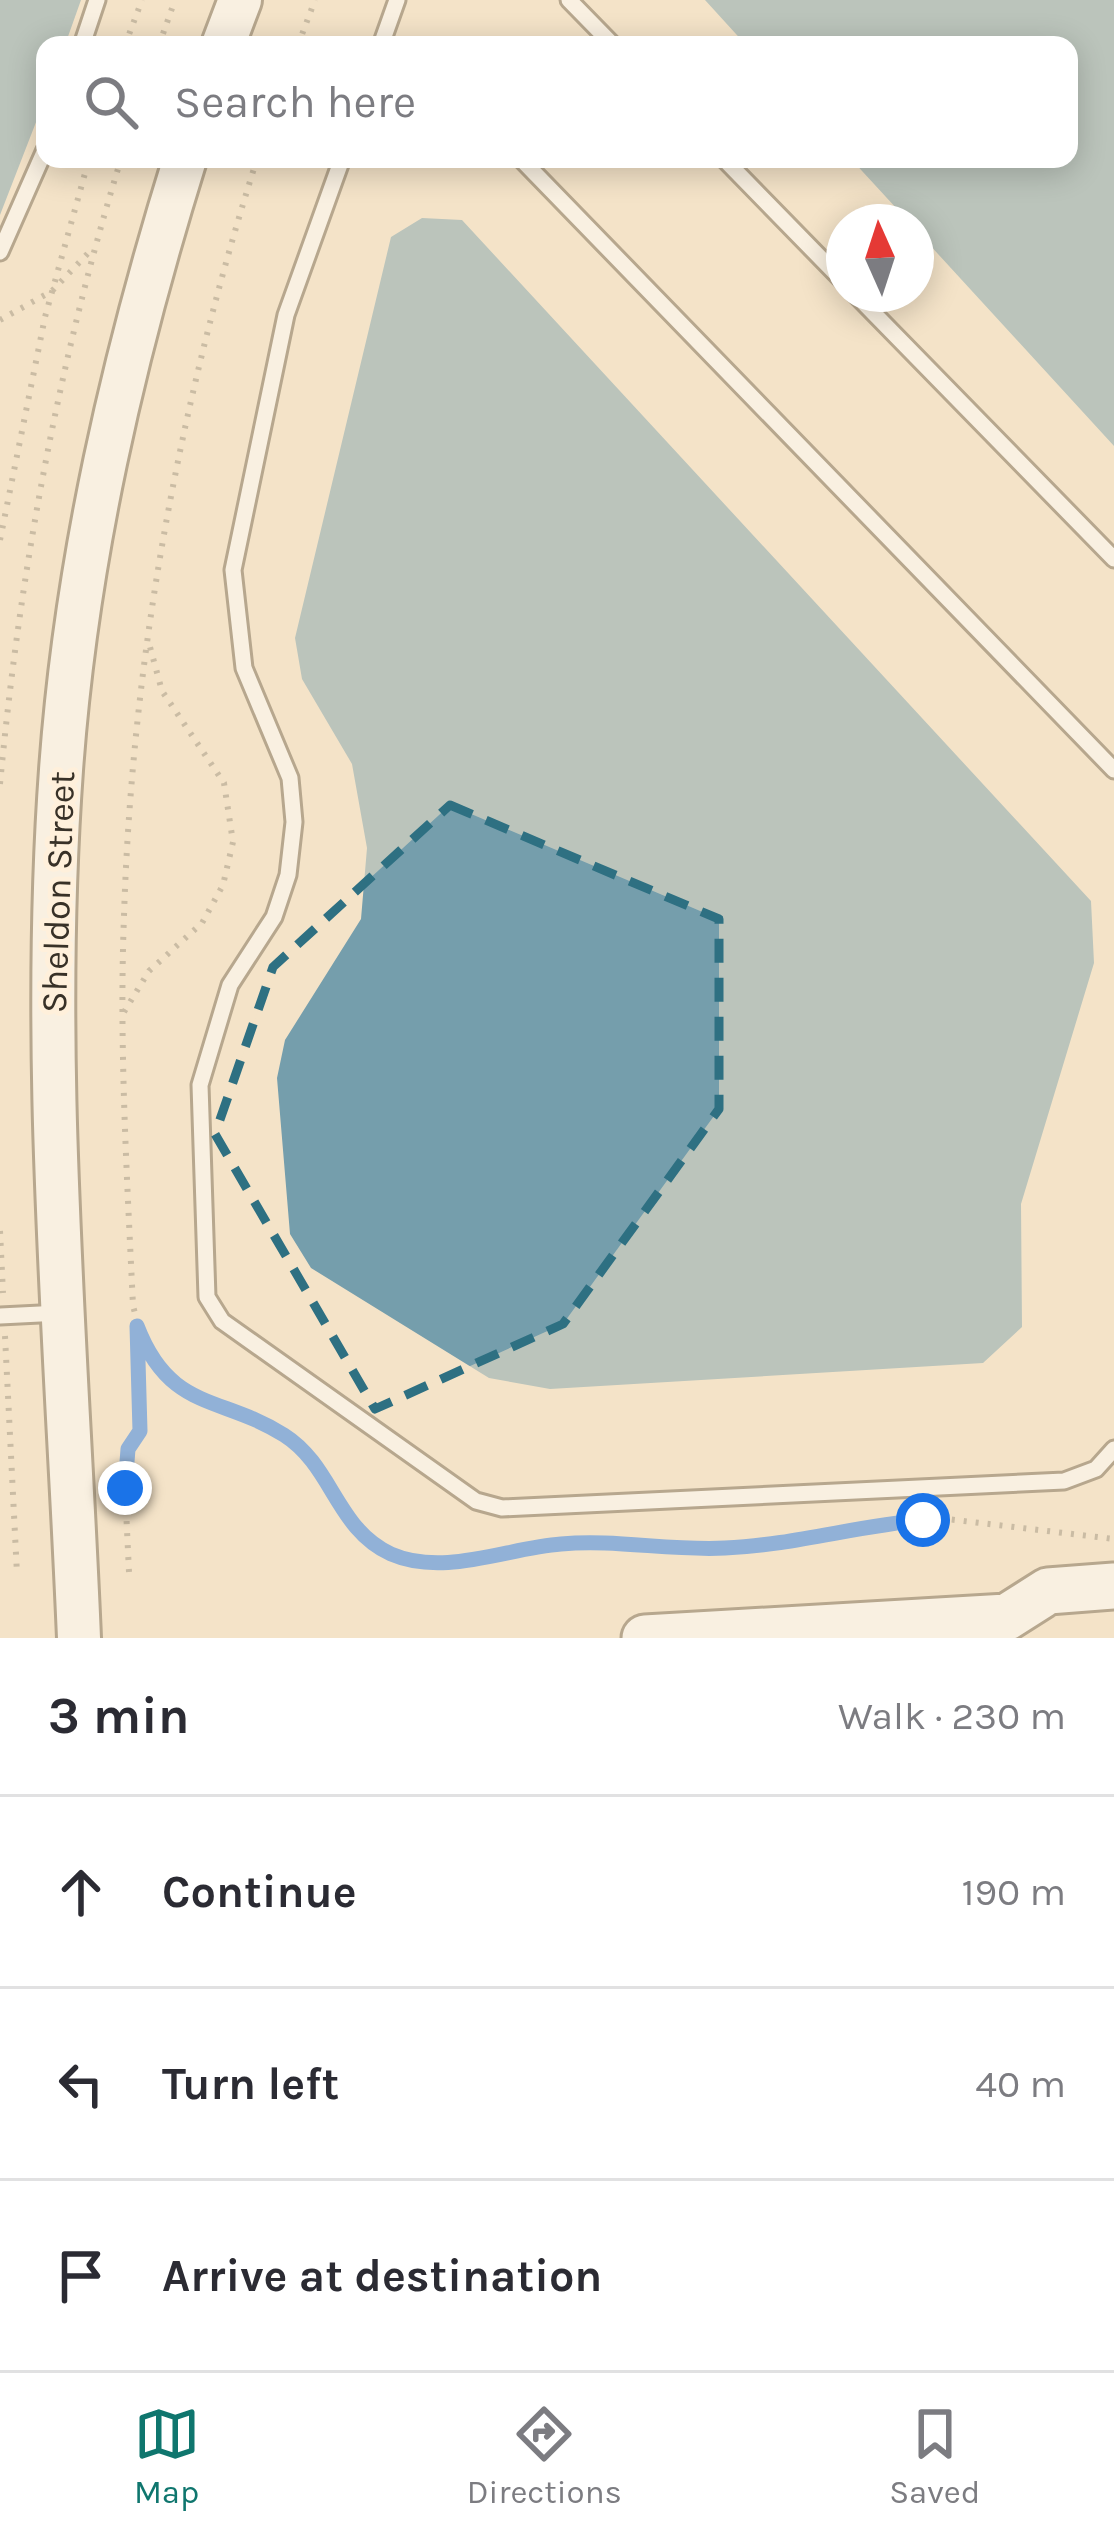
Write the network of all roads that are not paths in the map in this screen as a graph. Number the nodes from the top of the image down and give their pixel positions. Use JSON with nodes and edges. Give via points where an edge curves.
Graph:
{"nodes":[{"id":1,"x":98,"y":0,"type":"edge"},
{"id":2,"x":241,"y":0,"type":"edge"},
{"id":3,"x":397,"y":0,"type":"edge"},
{"id":4,"x":569,"y":0,"type":"edge"},
{"id":5,"x":85,"y":36,"type":"edge"},
{"id":6,"x":227,"y":36,"type":"edge"},
{"id":7,"x":385,"y":36,"type":"edge"},
{"id":8,"x":604,"y":36,"type":"edge"},
{"id":9,"x":37,"y":168,"type":"edge"},
{"id":10,"x":182,"y":168,"type":"edge"},
{"id":11,"x":339,"y":168,"type":"edge"},
{"id":12,"x":530,"y":168,"type":"edge"},
{"id":13,"x":733,"y":168,"type":"edge"},
{"id":14,"x":0,"y":252,"type":"edge"},
{"id":15,"x":826,"y":264,"type":"edge"},
{"id":16,"x":873,"y":312,"type":"edge"},
{"id":17,"x":1114,"y":559,"type":"edge"},
{"id":18,"x":1114,"y":770,"type":"edge"},
{"id":19,"x":64,"y":1313,"type":"junction"},
{"id":20,"x":2,"y":1316,"type":"edge"},
{"id":21,"x":1114,"y":1449,"type":"edge"},
{"id":22,"x":1114,"y":1586,"type":"edge"},
{"id":23,"x":1022,"y":1628,"type":"edge"},
{"id":24,"x":929,"y":1630,"type":"edge"},
{"id":25,"x":79,"y":1638,"type":"edge"},
{"id":26,"x":644,"y":1638,"type":"edge"}],
"edges":[{"from":1,"to":5,"type":"lane"},
{"from":2,"to":6,"type":"main road"},
{"from":3,"to":7,"type":"lane"},
{"from":4,"to":8,"type":"lane"},
{"from":9,"to":14,"type":"lane"},
{"from":10,"to":19,"type":"main road","name":"Sheldon Street","via":[[132,328],[84,573],[61,766],[52,1052]]},
{"from":11,"to":21,"type":"lane","via":[[286,315],[233,569],[244,668],[290,778],[294,822],[274,917],[230,985],[200,1085],[207,1297],[222,1321],[476,1501],[502,1508],[1064,1481],[1096,1469]]},
{"from":12,"to":18,"type":"lane"},
{"from":13,"to":15,"type":"lane"},
{"from":16,"to":17,"type":"lane"},
{"from":19,"to":20,"type":"lane"},
{"from":19,"to":25,"type":"main road","name":"Sheldon Street"},
{"from":22,"to":23,"type":"main road","via":[[1048,1591]]},
{"from":23,"to":24,"type":"main road"},
{"from":24,"to":26,"type":"main road"}]}
